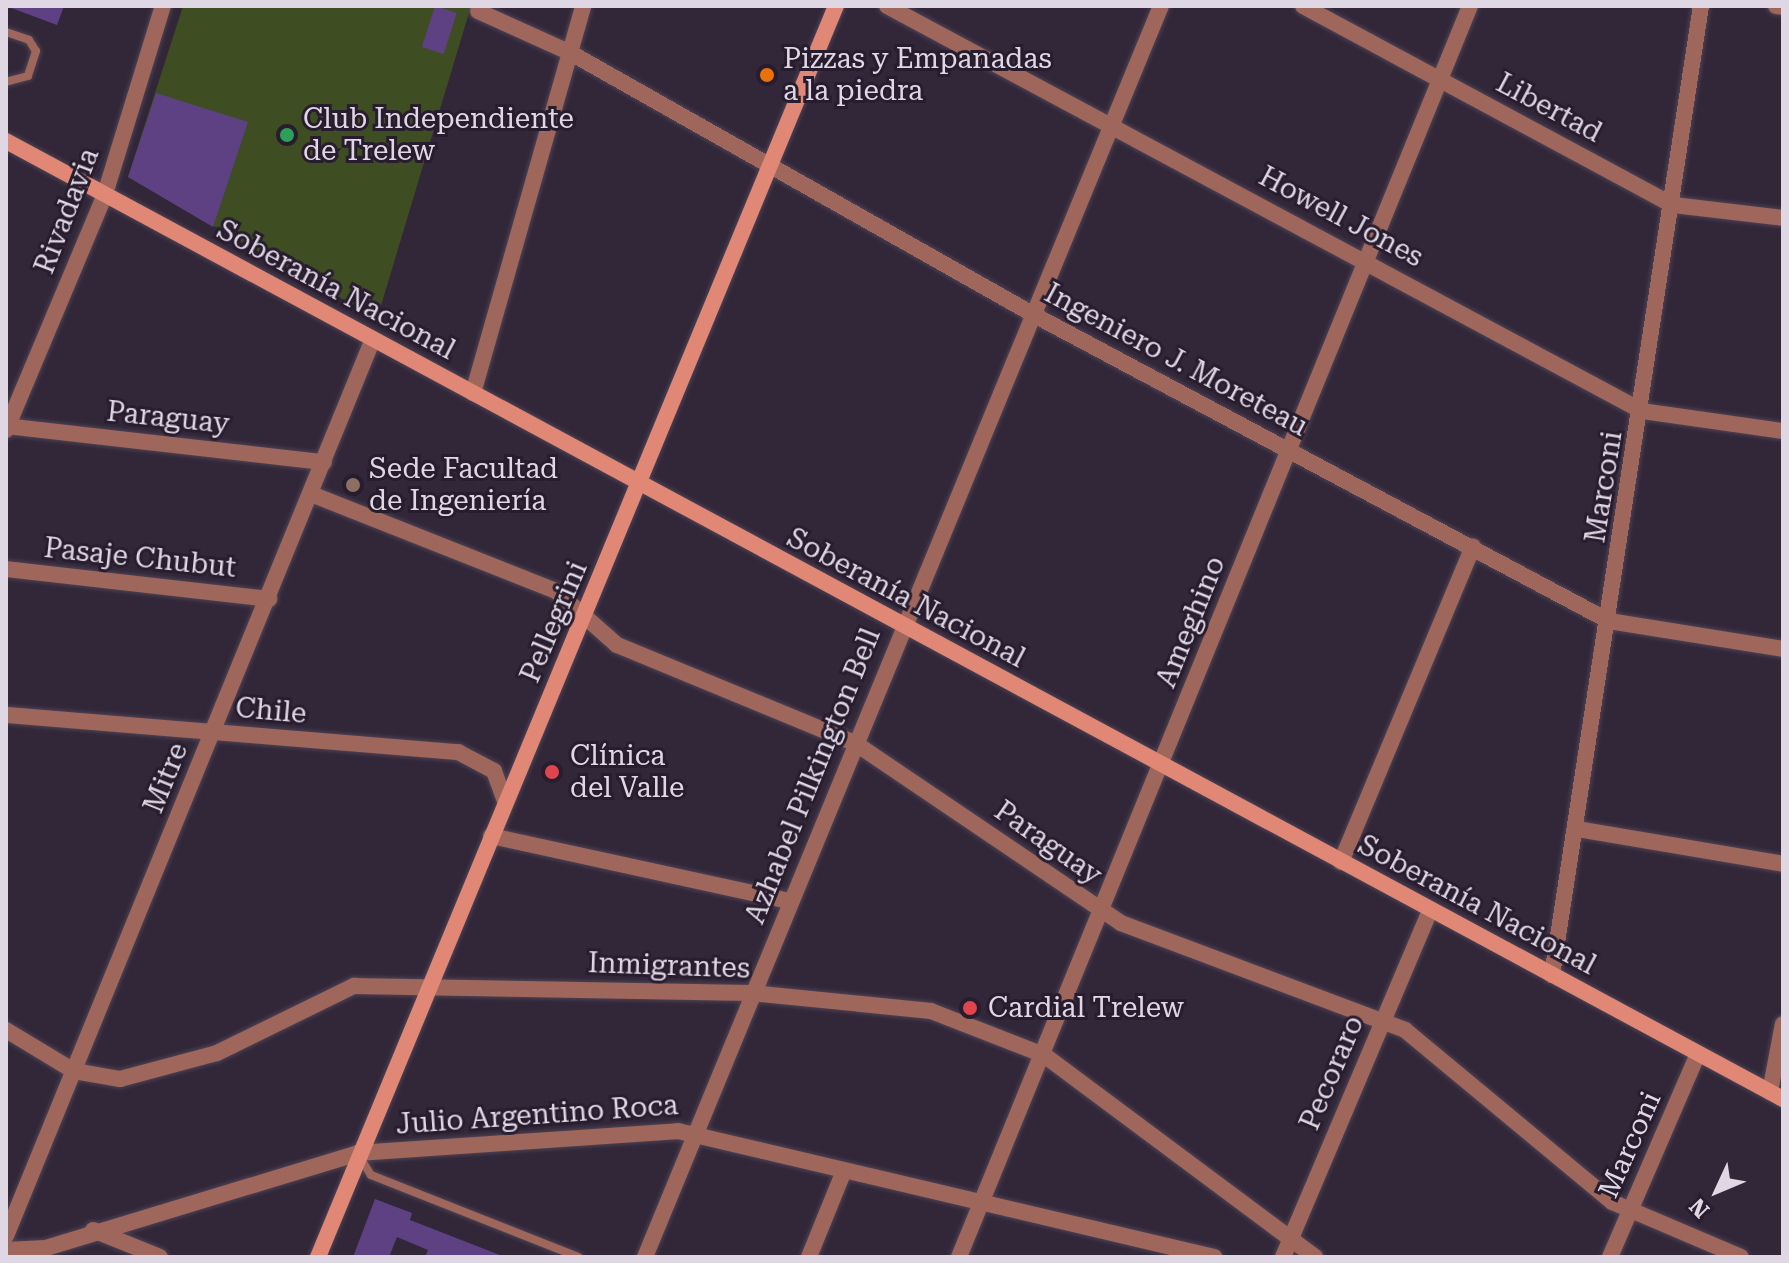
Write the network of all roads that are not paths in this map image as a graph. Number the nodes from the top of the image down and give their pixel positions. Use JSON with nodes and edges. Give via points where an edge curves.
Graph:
{"nodes":[{"id":1,"x":163,"y":6,"type":"edge"},
{"id":2,"x":583,"y":6,"type":"edge"},
{"id":3,"x":836,"y":6,"type":"edge"},
{"id":4,"x":887,"y":6,"type":"edge"},
{"id":5,"x":1161,"y":6,"type":"edge"},
{"id":6,"x":1303,"y":6,"type":"edge"},
{"id":7,"x":1470,"y":6,"type":"edge"},
{"id":8,"x":1701,"y":6,"type":"edge"},
{"id":9,"x":1776,"y":6,"type":"edge"},
{"id":10,"x":1783,"y":7,"type":"edge"},
{"id":11,"x":478,"y":11,"type":"dead end"},
{"id":12,"x":6,"y":32,"type":"edge"},
{"id":13,"x":569,"y":52,"type":"junction"},
{"id":14,"x":1441,"y":79,"type":"junction"},
{"id":15,"x":6,"y":82,"type":"edge"},
{"id":16,"x":1113,"y":125,"type":"junction"},
{"id":17,"x":6,"y":141,"type":"edge"},
{"id":18,"x":766,"y":167,"type":"junction"},
{"id":19,"x":105,"y":194,"type":"junction"},
{"id":20,"x":1673,"y":205,"type":"junction"},
{"id":21,"x":1783,"y":218,"type":"edge"},
{"id":22,"x":1367,"y":260,"type":"junction"},
{"id":23,"x":1036,"y":316,"type":"junction"},
{"id":24,"x":373,"y":339,"type":"junction"},
{"id":25,"x":473,"y":393,"type":"junction"},
{"id":26,"x":1642,"y":411,"type":"junction"},
{"id":27,"x":7,"y":427,"type":"edge"},
{"id":28,"x":1783,"y":431,"type":"edge"},
{"id":29,"x":1289,"y":448,"type":"junction"},
{"id":30,"x":324,"y":462,"type":"junction"},
{"id":31,"x":640,"y":484,"type":"junction"},
{"id":32,"x":311,"y":494,"type":"junction"},
{"id":33,"x":1473,"y":547,"type":"junction"},
{"id":34,"x":6,"y":569,"type":"edge"},
{"id":35,"x":269,"y":599,"type":"junction"},
{"id":36,"x":585,"y":618,"type":"junction"},
{"id":37,"x":1609,"y":621,"type":"junction"},
{"id":38,"x":903,"y":626,"type":"junction"},
{"id":39,"x":1783,"y":649,"type":"edge"},
{"id":40,"x":6,"y":715,"type":"edge"},
{"id":41,"x":213,"y":732,"type":"junction"},
{"id":42,"x":855,"y":743,"type":"junction"},
{"id":43,"x":1162,"y":765,"type":"junction"},
{"id":44,"x":505,"y":802,"type":"junction"},
{"id":45,"x":1577,"y":829,"type":"junction"},
{"id":46,"x":491,"y":836,"type":"junction"},
{"id":47,"x":1341,"y":862,"type":"junction"},
{"id":48,"x":1783,"y":864,"type":"edge"},
{"id":49,"x":790,"y":901,"type":"junction"},
{"id":50,"x":1430,"y":910,"type":"junction"},
{"id":51,"x":1101,"y":912,"type":"junction"},
{"id":52,"x":1552,"y":975,"type":"junction"},
{"id":53,"x":425,"y":986,"type":"junction"},
{"id":54,"x":751,"y":993,"type":"junction"},
{"id":55,"x":1383,"y":1022,"type":"junction"},
{"id":56,"x":1783,"y":1024,"type":"edge"},
{"id":57,"x":6,"y":1030,"type":"edge"},
{"id":58,"x":1698,"y":1054,"type":"junction"},
{"id":59,"x":1044,"y":1055,"type":"junction"},
{"id":60,"x":74,"y":1071,"type":"junction"},
{"id":61,"x":1776,"y":1096,"type":"edge"},
{"id":62,"x":694,"y":1132,"type":"junction"},
{"id":63,"x":358,"y":1153,"type":"junction"},
{"id":64,"x":844,"y":1171,"type":"junction"},
{"id":65,"x":980,"y":1205,"type":"junction"},
{"id":66,"x":1629,"y":1213,"type":"junction"},
{"id":67,"x":93,"y":1230,"type":"junction"},
{"id":68,"x":6,"y":1236,"type":"edge"},
{"id":69,"x":1290,"y":1241,"type":"junction"},
{"id":70,"x":6,"y":1250,"type":"edge"},
{"id":71,"x":159,"y":1257,"type":"edge"},
{"id":72,"x":318,"y":1257,"type":"edge"},
{"id":73,"x":578,"y":1257,"type":"edge"},
{"id":74,"x":645,"y":1257,"type":"edge"},
{"id":75,"x":809,"y":1257,"type":"edge"},
{"id":76,"x":959,"y":1257,"type":"edge"},
{"id":77,"x":1214,"y":1257,"type":"edge"},
{"id":78,"x":1283,"y":1257,"type":"edge"},
{"id":79,"x":1315,"y":1257,"type":"edge"},
{"id":80,"x":1610,"y":1257,"type":"edge"},
{"id":81,"x":1741,"y":1257,"type":"edge"}],
"edges":[{"from":1,"to":19,"type":"street","name":"Rivadavia"},
{"from":2,"to":13,"type":"street"},
{"from":3,"to":18,"type":"street","name":"Pellegrini"},
{"from":4,"to":16,"type":"street","name":"Howell Jones"},
{"from":5,"to":16,"type":"street","name":"Azhabel Pilkington Bell"},
{"from":6,"to":14,"type":"street","name":"Libertad"},
{"from":7,"to":14,"type":"street","name":"Ameghino"},
{"from":8,"to":20,"type":"street","name":"Marconi"},
{"from":9,"to":10,"type":"street"},
{"from":11,"to":13,"type":"street","name":"Ingeniero J. Moreteau"},
{"from":12,"to":15,"type":"lane","via":[[29,40],[36,51],[28,76]]},
{"from":13,"to":18,"type":"street","name":"Ingeniero J. Moreteau"},
{"from":13,"to":25,"type":"street"},
{"from":14,"to":20,"type":"street","name":"Libertad"},
{"from":14,"to":22,"type":"street","name":"Ameghino"},
{"from":16,"to":22,"type":"street","name":"Howell Jones"},
{"from":16,"to":23,"type":"street","name":"Azhabel Pilkington Bell"},
{"from":17,"to":19,"type":"street","name":"Soberanía Nacional"},
{"from":18,"to":23,"type":"street","name":"Ingeniero J. Moreteau"},
{"from":18,"to":31,"type":"street","name":"Pellegrini"},
{"from":19,"to":24,"type":"street","name":"Soberanía Nacional"},
{"from":19,"to":27,"type":"street","name":"Rivadavia"},
{"from":20,"to":21,"type":"street","name":"Libertad"},
{"from":20,"to":26,"type":"street","name":"Marconi"},
{"from":22,"to":26,"type":"street","name":"Howell Jones"},
{"from":22,"to":29,"type":"street","name":"Ameghino"},
{"from":23,"to":29,"type":"street","name":"Ingeniero J. Moreteau"},
{"from":23,"to":38,"type":"street","name":"Azhabel Pilkington Bell"},
{"from":24,"to":25,"type":"street","name":"Soberanía Nacional"},
{"from":24,"to":30,"type":"street","name":"Mitre"},
{"from":25,"to":31,"type":"street","name":"Soberanía Nacional"},
{"from":26,"to":28,"type":"street","name":"Howell Jones"},
{"from":26,"to":37,"type":"street","name":"Marconi"},
{"from":27,"to":30,"type":"street","name":"Paraguay"},
{"from":29,"to":33,"type":"street","name":"Ingeniero J. Moreteau"},
{"from":29,"to":43,"type":"street","name":"Ameghino"},
{"from":30,"to":32,"type":"street","name":"Mitre"},
{"from":31,"to":36,"type":"street","name":"Pellegrini"},
{"from":31,"to":38,"type":"street","name":"Soberanía Nacional"},
{"from":32,"to":35,"type":"street","name":"Mitre"},
{"from":32,"to":36,"type":"street","name":"Paraguay","via":[[556,591]]},
{"from":33,"to":37,"type":"street","name":"Ingeniero J. Moreteau"},
{"from":33,"to":47,"type":"street"},
{"from":34,"to":35,"type":"street","name":"Pasaje Chubut"},
{"from":35,"to":41,"type":"street","name":"Mitre"},
{"from":36,"to":42,"type":"street","name":"Paraguay","via":[[617,645]]},
{"from":36,"to":44,"type":"street","name":"Pellegrini"},
{"from":37,"to":39,"type":"street","name":"Ingeniero J. Moreteau"},
{"from":37,"to":45,"type":"street","name":"Marconi"},
{"from":38,"to":42,"type":"street","name":"Azhabel Pilkington Bell"},
{"from":38,"to":43,"type":"street","name":"Soberanía Nacional"},
{"from":40,"to":41,"type":"street","name":"Chile"},
{"from":41,"to":44,"type":"street","name":"Chile","via":[[458,752],[494,771]]},
{"from":41,"to":60,"type":"street","name":"Mitre"},
{"from":42,"to":49,"type":"street","name":"Azhabel Pilkington Bell"},
{"from":42,"to":51,"type":"street","name":"Paraguay"},
{"from":43,"to":47,"type":"street","name":"Soberanía Nacional"},
{"from":43,"to":51,"type":"street","name":"Ameghino"},
{"from":44,"to":46,"type":"street","name":"Pellegrini"},
{"from":45,"to":48,"type":"street"},
{"from":45,"to":52,"type":"street","name":"Marconi"},
{"from":46,"to":49,"type":"street"},
{"from":46,"to":53,"type":"street","name":"Pellegrini"},
{"from":47,"to":50,"type":"street","name":"Soberanía Nacional"},
{"from":49,"to":54,"type":"street","name":"Azhabel Pilkington Bell"},
{"from":50,"to":52,"type":"street","name":"Soberanía Nacional"},
{"from":50,"to":55,"type":"street","name":"Pecoraro"},
{"from":51,"to":55,"type":"street","name":"Paraguay"},
{"from":51,"to":59,"type":"street","name":"Ameghino"},
{"from":52,"to":58,"type":"street","name":"Soberanía Nacional"},
{"from":53,"to":54,"type":"street","name":"Inmigrantes"},
{"from":53,"to":60,"type":"street","name":"Inmigrantes","via":[[354,986],[161,1073],[120,1079]]},
{"from":53,"to":63,"type":"street","name":"Pellegrini"},
{"from":54,"to":59,"type":"street","name":"Inmigrantes","via":[[931,1011]]},
{"from":54,"to":62,"type":"street","name":"Azhabel Pilkington Bell"},
{"from":55,"to":66,"type":"street","name":"Paraguay","via":[[1424,1043]]},
{"from":55,"to":69,"type":"street","name":"Pecoraro"},
{"from":56,"to":61,"type":"street"},
{"from":57,"to":60,"type":"street","name":"Inmigrantes"},
{"from":58,"to":61,"type":"street","name":"Soberanía Nacional"},
{"from":58,"to":66,"type":"street","name":"Marconi"},
{"from":59,"to":65,"type":"street","name":"Ameghino"},
{"from":59,"to":69,"type":"street","name":"Inmigrantes"},
{"from":60,"to":68,"type":"street","name":"Mitre"},
{"from":62,"to":63,"type":"street","name":"Julio Argentino Roca"},
{"from":62,"to":64,"type":"street","name":"Julio Argentino Roca"},
{"from":62,"to":74,"type":"street","name":"Azhabel Pilkington Bell"},
{"from":63,"to":67,"type":"street","name":"Julio Argentino Roca"},
{"from":63,"to":72,"type":"street","name":"Pellegrini"},
{"from":63,"to":73,"type":"lane","via":[[371,1175]]},
{"from":64,"to":65,"type":"street","name":"Julio Argentino Roca"},
{"from":64,"to":75,"type":"street"},
{"from":65,"to":76,"type":"street","name":"Ameghino"},
{"from":65,"to":77,"type":"street","name":"Julio Argentino Roca"},
{"from":66,"to":80,"type":"street","name":"Marconi"},
{"from":66,"to":81,"type":"street","name":"Paraguay"},
{"from":67,"to":70,"type":"street","name":"Julio Argentino Roca","via":[[46,1248]]},
{"from":67,"to":71,"type":"street"},
{"from":69,"to":78,"type":"street","name":"Pecoraro"},
{"from":69,"to":79,"type":"street"}]}
